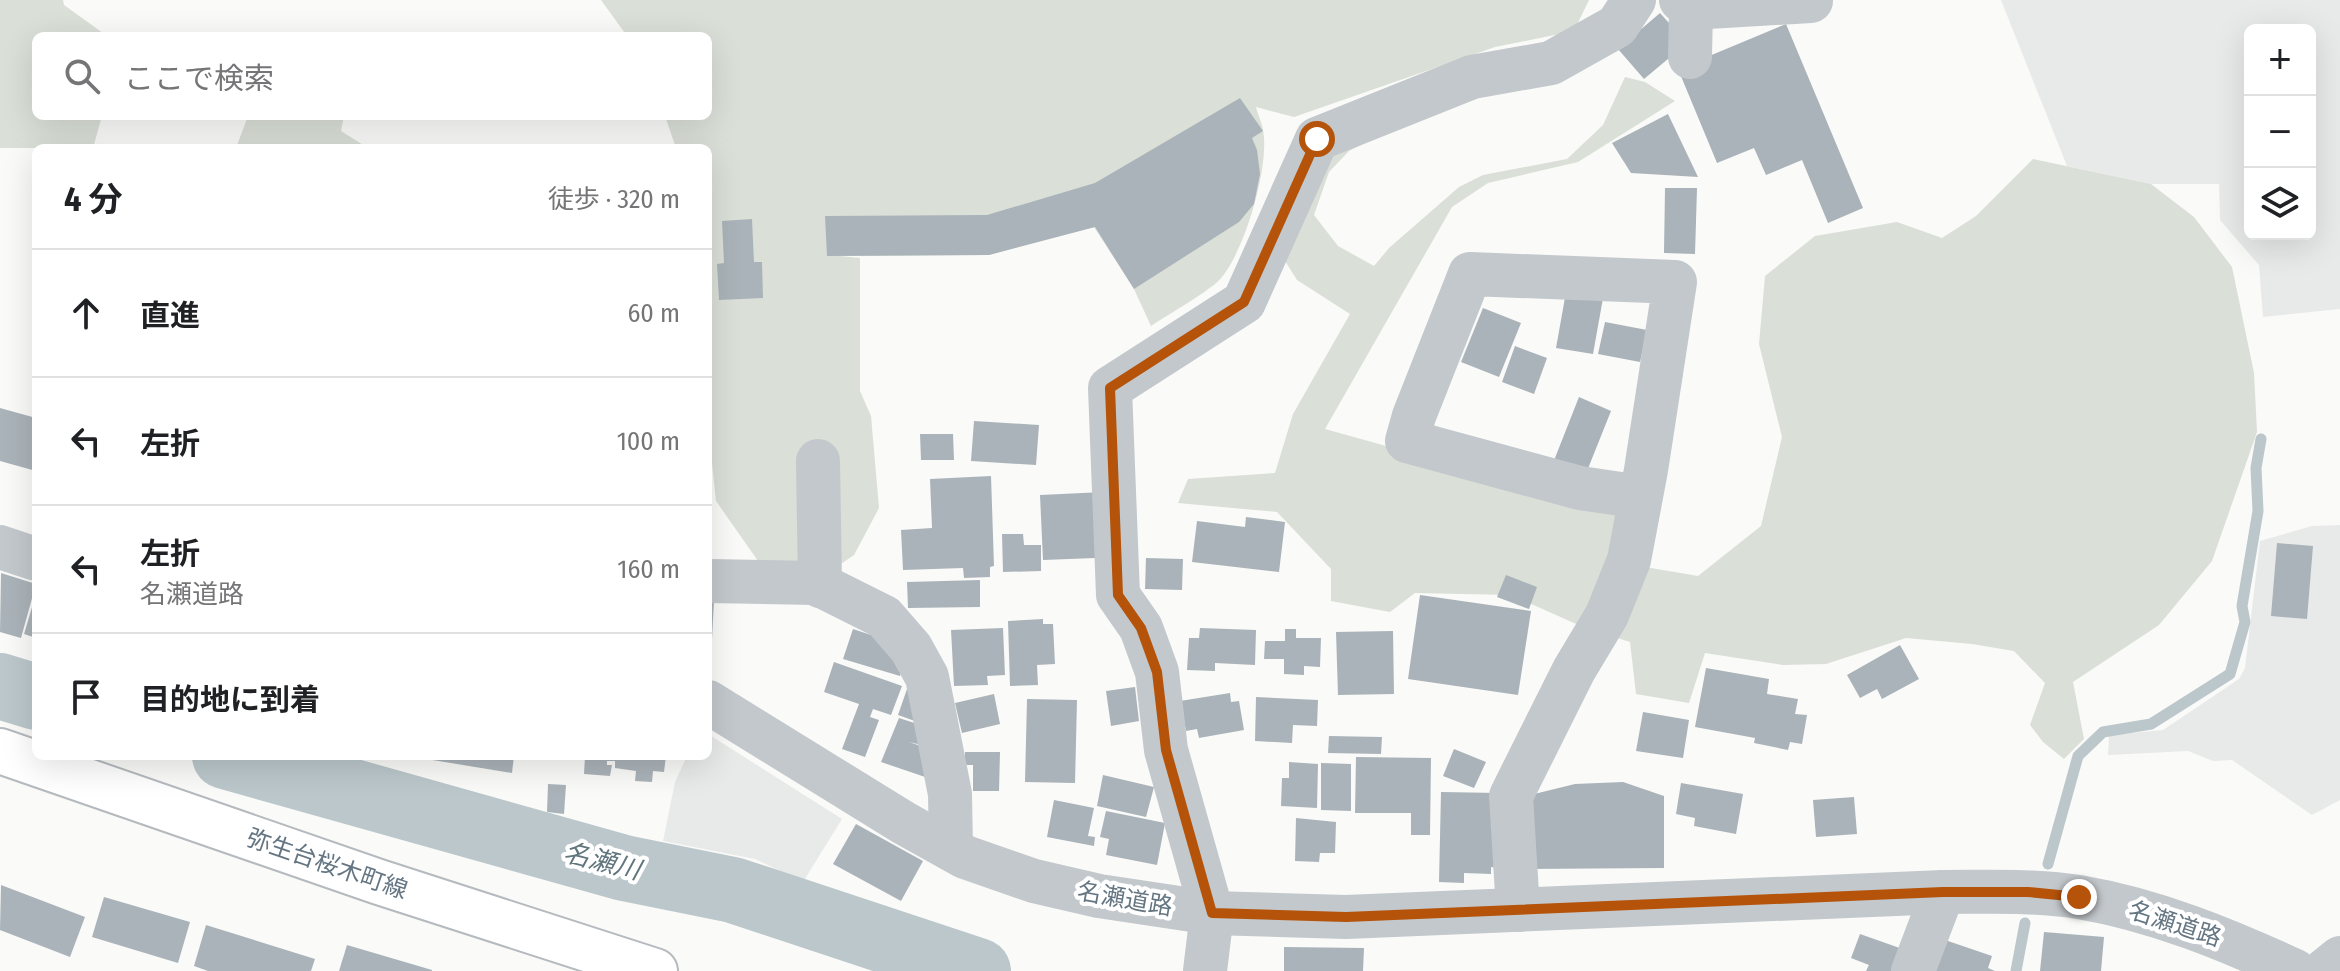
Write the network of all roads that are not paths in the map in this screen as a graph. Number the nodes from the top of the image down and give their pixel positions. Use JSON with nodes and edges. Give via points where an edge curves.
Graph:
{"nodes":[{"id":1,"x":1634,"y":0,"type":"edge"},
{"id":2,"x":1811,"y":1,"type":"edge"},
{"id":3,"x":1686,"y":4,"type":"edge"},
{"id":4,"x":1690,"y":57,"type":"dead end"},
{"id":5,"x":818,"y":461,"type":"dead end"},
{"id":6,"x":1641,"y":497,"type":"junction"},
{"id":7,"x":0,"y":547,"type":"edge"},
{"id":8,"x":32,"y":558,"type":"edge"},
{"id":9,"x":712,"y":581,"type":"edge"},
{"id":10,"x":820,"y":586,"type":"junction"},
{"id":11,"x":712,"y":704,"type":"edge"},
{"id":12,"x":0,"y":751,"type":"edge"},
{"id":13,"x":951,"y":849,"type":"junction"},
{"id":14,"x":1943,"y":892,"type":"junction"},
{"id":15,"x":1518,"y":910,"type":"junction"},
{"id":16,"x":1212,"y":913,"type":"junction"},
{"id":17,"x":2340,"y":958,"type":"edge"},
{"id":18,"x":655,"y":971,"type":"edge"},
{"id":19,"x":1205,"y":971,"type":"edge"},
{"id":20,"x":1913,"y":971,"type":"edge"},
{"id":21,"x":2295,"y":971,"type":"edge"},
{"id":22,"x":2324,"y":971,"type":"edge"}],
"edges":[{"from":1,"to":16,"type":"street","via":[[1617,26],[1551,63],[1472,77],[1317,139],[1244,302],[1110,388],[1118,595],[1141,628],[1157,672],[1166,750]]},
{"from":2,"to":3,"type":"street"},
{"from":3,"to":4,"type":"street"},
{"from":5,"to":10,"type":"street"},
{"from":6,"to":6,"type":"street","via":[[1675,282],[1470,274],[1407,441],[1580,488]]},
{"from":6,"to":15,"type":"street","via":[[1629,560],[1607,615],[1511,796]]},
{"from":7,"to":8,"type":"street"},
{"from":9,"to":10,"type":"street"},
{"from":10,"to":13,"type":"street","via":[[884,617],[927,677],[950,794]]},
{"from":11,"to":13,"type":"street","name":"名瀬道路"},
{"from":12,"to":18,"type":"main road","name":"弥生台桜木町線"},
{"from":13,"to":16,"type":"street","name":"名瀬道路","via":[[1047,884]]},
{"from":14,"to":15,"type":"street","name":"名瀬道路"},
{"from":14,"to":20,"type":"street"},
{"from":14,"to":21,"type":"street","name":"名瀬道路","via":[[2028,892],[2127,907],[2212,933]]},
{"from":15,"to":16,"type":"street","name":"名瀬道路","via":[[1346,917]]},
{"from":16,"to":19,"type":"street"},
{"from":17,"to":22,"type":"street"}]}
